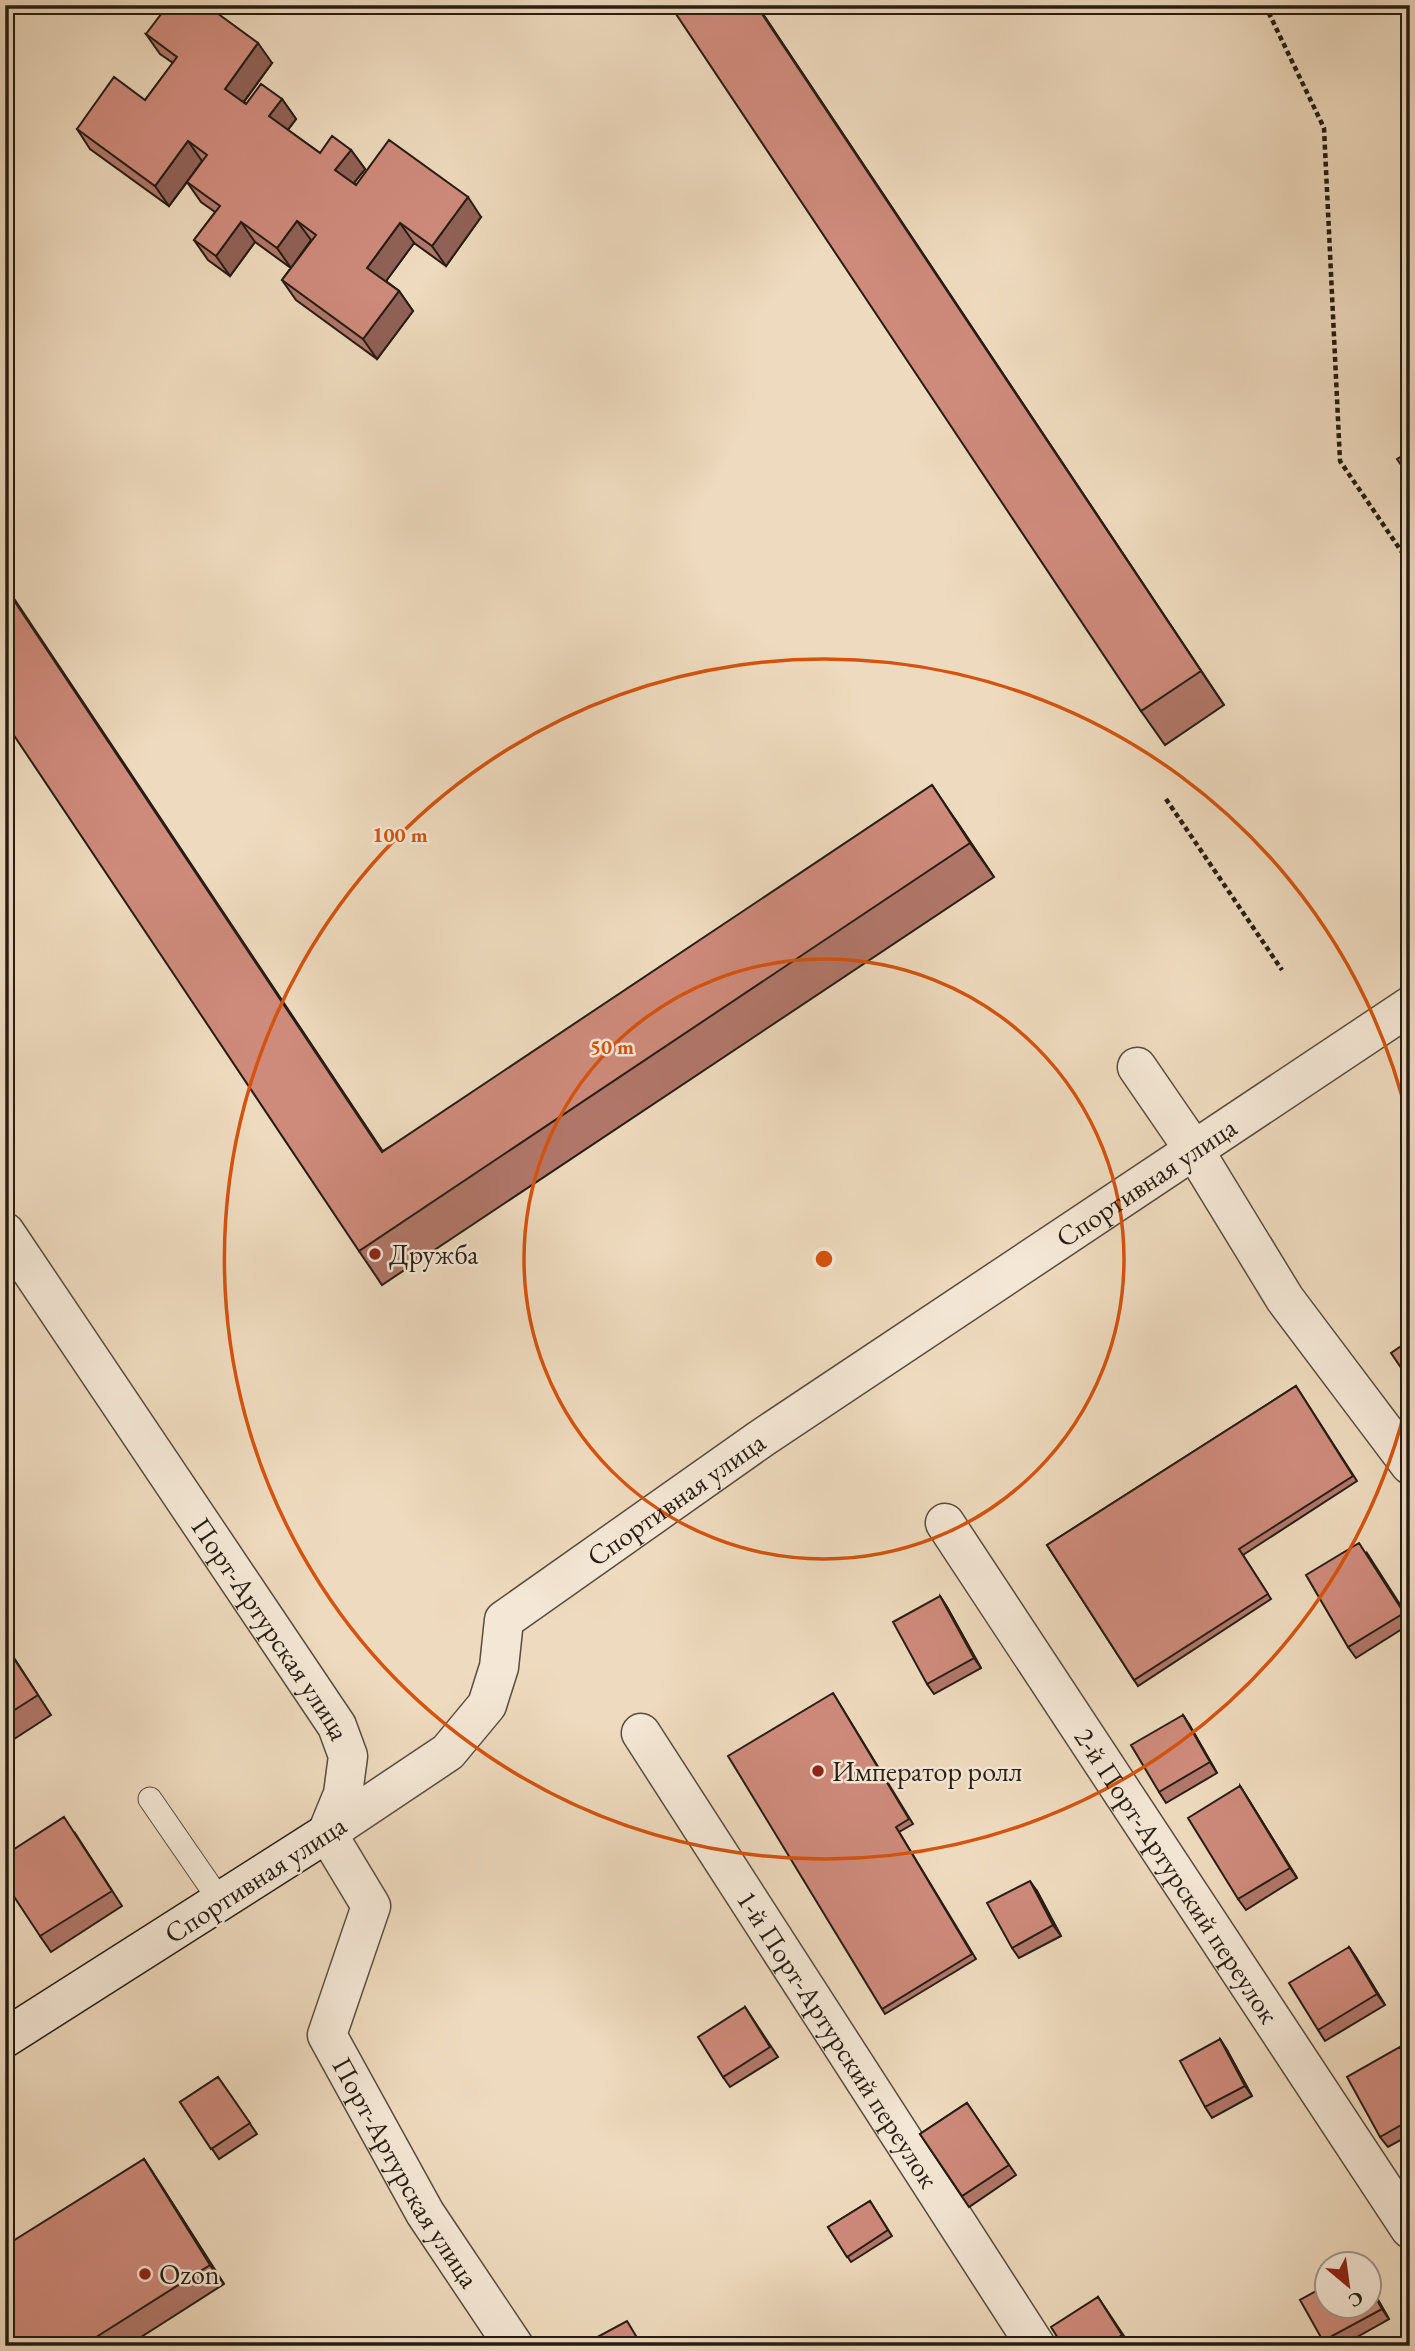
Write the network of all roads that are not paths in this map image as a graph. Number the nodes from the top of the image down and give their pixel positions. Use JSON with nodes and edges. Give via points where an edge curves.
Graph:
{"nodes":[{"id":1,"x":1410,"y":1006,"type":"edge"},
{"id":2,"x":1137,"y":1067,"type":"dead end"},
{"id":3,"x":1194,"y":1150,"type":"junction"},
{"id":4,"x":5,"y":1232,"type":"edge"},
{"id":5,"x":1410,"y":1465,"type":"edge"},
{"id":6,"x":946,"y":1522,"type":"dead end"},
{"id":7,"x":641,"y":1732,"type":"dead end"},
{"id":8,"x":150,"y":1799,"type":"dead end"},
{"id":9,"x":327,"y":1833,"type":"junction"},
{"id":10,"x":221,"y":1902,"type":"junction"},
{"id":11,"x":5,"y":2038,"type":"edge"},
{"id":12,"x":1410,"y":2228,"type":"edge"},
{"id":13,"x":514,"y":2346,"type":"edge"},
{"id":14,"x":1036,"y":2346,"type":"edge"}],
"edges":[{"from":1,"to":3,"type":"street","name":"Спортивная улица"},
{"from":2,"to":3,"type":"street"},
{"from":3,"to":5,"type":"street","via":[[1285,1298]]},
{"from":3,"to":9,"type":"street","name":"Спортивная улица","via":[[762,1438],[504,1620],[499,1667],[487,1705],[448,1752]]},
{"from":4,"to":9,"type":"street","name":"Порт-Артурская улица","via":[[337,1726],[348,1756],[343,1794]]},
{"from":6,"to":12,"type":"street","name":"2-й Порт-Артурский переулок"},
{"from":7,"to":14,"type":"street","name":"1-й Порт-Артурский переулок"},
{"from":8,"to":10,"type":"lane"},
{"from":9,"to":10,"type":"street","name":"Спортивная улица"},
{"from":9,"to":13,"type":"street","name":"Порт-Артурская улица","via":[[371,1906],[327,2035],[425,2213]]},
{"from":10,"to":11,"type":"street","name":"Спортивная улица"}]}
